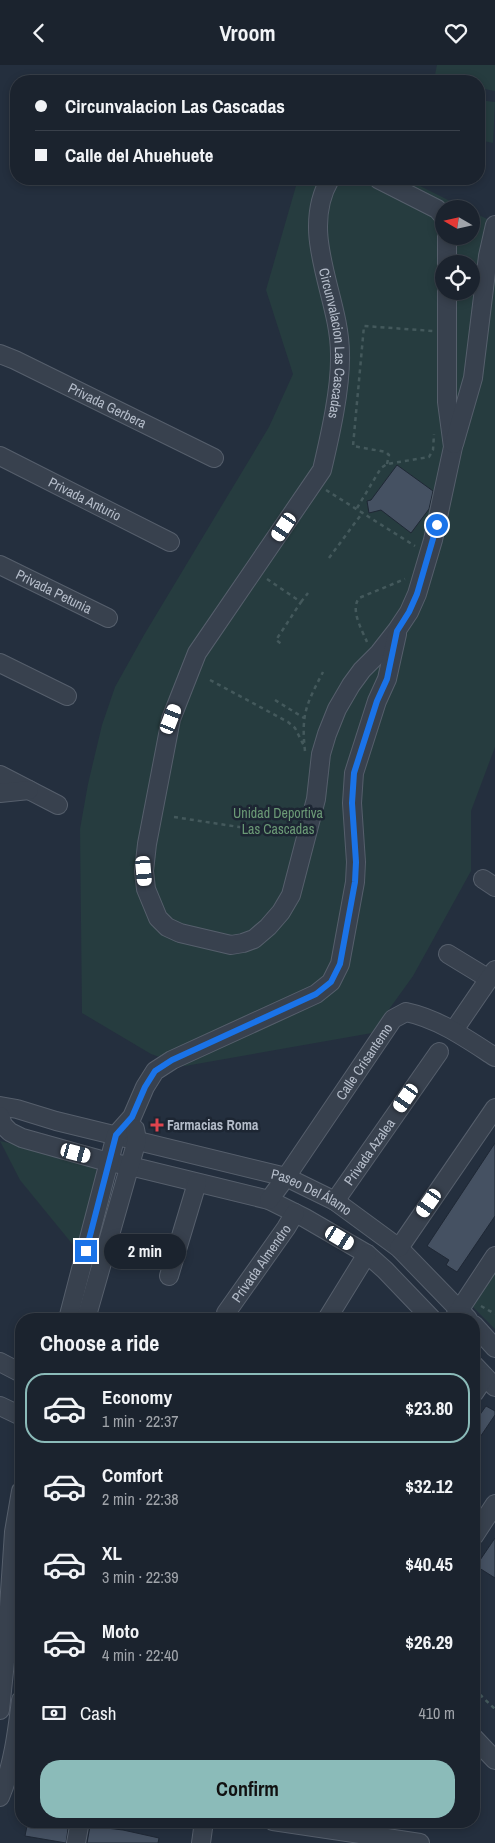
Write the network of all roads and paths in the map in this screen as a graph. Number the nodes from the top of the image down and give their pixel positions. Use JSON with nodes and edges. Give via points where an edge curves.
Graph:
{"nodes":[{"id":1,"x":326,"y":185,"type":"edge"},
{"id":2,"x":390,"y":185,"type":"edge"},
{"id":3,"x":435,"y":208,"type":"edge"},
{"id":4,"x":495,"y":225,"type":"edge"},
{"id":5,"x":447,"y":300,"type":"edge"},
{"id":6,"x":441,"y":331,"type":"dead end"},
{"id":7,"x":0,"y":354,"type":"edge"},
{"id":8,"x":435,"y":431,"type":"dead end"},
{"id":9,"x":453,"y":447,"type":"junction"},
{"id":10,"x":0,"y":456,"type":"edge"},
{"id":11,"x":214,"y":458,"type":"dead end"},
{"id":12,"x":387,"y":464,"type":"junction"},
{"id":13,"x":314,"y":483,"type":"junction"},
{"id":14,"x":357,"y":508,"type":"junction"},
{"id":15,"x":363,"y":512,"type":"junction"},
{"id":16,"x":170,"y":542,"type":"dead end"},
{"id":17,"x":417,"y":547,"type":"dead end"},
{"id":18,"x":328,"y":558,"type":"dead end"},
{"id":19,"x":0,"y":565,"type":"edge"},
{"id":20,"x":254,"y":571,"type":"junction"},
{"id":21,"x":411,"y":576,"type":"dead end"},
{"id":22,"x":308,"y":593,"type":"dead end"},
{"id":23,"x":301,"y":602,"type":"junction"},
{"id":24,"x":108,"y":618,"type":"dead end"},
{"id":25,"x":397,"y":631,"type":"junction"},
{"id":26,"x":374,"y":639,"type":"dead end"},
{"id":27,"x":283,"y":645,"type":"dead end"},
{"id":28,"x":0,"y":663,"type":"edge"},
{"id":29,"x":210,"y":680,"type":"dead end"},
{"id":30,"x":67,"y":697,"type":"dead end"},
{"id":31,"x":275,"y":700,"type":"dead end"},
{"id":32,"x":304,"y":718,"type":"dead end"},
{"id":33,"x":305,"y":748,"type":"dead end"},
{"id":34,"x":0,"y":775,"type":"edge"},
{"id":35,"x":30,"y":790,"type":"junction"},
{"id":36,"x":0,"y":793,"type":"edge"},
{"id":37,"x":58,"y":805,"type":"dead end"},
{"id":38,"x":174,"y":817,"type":"dead end"},
{"id":39,"x":306,"y":837,"type":"junction"},
{"id":40,"x":448,"y":954,"type":"dead end"},
{"id":41,"x":492,"y":975,"type":"edge"},
{"id":42,"x":454,"y":1030,"type":"junction"},
{"id":43,"x":438,"y":1053,"type":"dead end"},
{"id":44,"x":495,"y":1057,"type":"edge"},
{"id":45,"x":0,"y":1106,"type":"edge"},
{"id":46,"x":495,"y":1108,"type":"edge"},
{"id":47,"x":0,"y":1116,"type":"edge"},
{"id":48,"x":132,"y":1117,"type":"junction"},
{"id":49,"x":116,"y":1135,"type":"junction"},
{"id":50,"x":137,"y":1140,"type":"junction"},
{"id":51,"x":108,"y":1162,"type":"junction"},
{"id":52,"x":130,"y":1165,"type":"junction"},
{"id":53,"x":286,"y":1177,"type":"junction"},
{"id":54,"x":197,"y":1183,"type":"junction"},
{"id":55,"x":269,"y":1200,"type":"junction"},
{"id":56,"x":335,"y":1201,"type":"junction"},
{"id":57,"x":295,"y":1213,"type":"junction"},
{"id":58,"x":399,"y":1248,"type":"junction"},
{"id":59,"x":367,"y":1254,"type":"junction"},
{"id":60,"x":495,"y":1256,"type":"edge"},
{"id":61,"x":169,"y":1276,"type":"dead end"},
{"id":62,"x":70,"y":1313,"type":"edge"},
{"id":63,"x":88,"y":1313,"type":"edge"},
{"id":64,"x":226,"y":1313,"type":"dead end"},
{"id":65,"x":331,"y":1313,"type":"edge"},
{"id":66,"x":425,"y":1313,"type":"edge"},
{"id":67,"x":457,"y":1313,"type":"edge"},
{"id":68,"x":462,"y":1313,"type":"edge"},
{"id":69,"x":480,"y":1332,"type":"edge"},
{"id":70,"x":495,"y":1348,"type":"edge"},
{"id":71,"x":0,"y":1362,"type":"edge"},
{"id":72,"x":15,"y":1370,"type":"edge"},
{"id":73,"x":0,"y":1406,"type":"edge"},
{"id":74,"x":15,"y":1413,"type":"edge"},
{"id":75,"x":495,"y":1504,"type":"edge"},
{"id":76,"x":15,"y":1508,"type":"edge"},
{"id":77,"x":480,"y":1527,"type":"edge"},
{"id":78,"x":7,"y":1531,"type":"edge"},
{"id":79,"x":15,"y":1562,"type":"edge"},
{"id":80,"x":15,"y":1610,"type":"edge"},
{"id":81,"x":14,"y":1653,"type":"edge"},
{"id":82,"x":480,"y":1695,"type":"edge"},
{"id":83,"x":495,"y":1709,"type":"edge"},
{"id":84,"x":0,"y":1711,"type":"edge"},
{"id":85,"x":15,"y":1740,"type":"edge"},
{"id":86,"x":480,"y":1744,"type":"edge"},
{"id":87,"x":495,"y":1760,"type":"edge"},
{"id":88,"x":2,"y":1788,"type":"edge"},
{"id":89,"x":79,"y":1828,"type":"edge"},
{"id":90,"x":203,"y":1828,"type":"edge"},
{"id":91,"x":332,"y":1828,"type":"edge"},
{"id":92,"x":382,"y":1834,"type":"edge"},
{"id":93,"x":76,"y":1843,"type":"edge"},
{"id":94,"x":201,"y":1843,"type":"edge"},
{"id":95,"x":420,"y":1843,"type":"edge"}],
"edges":[{"from":1,"to":13,"type":"street","name":"Circunvalacion Las Cascadas","via":[[320,207],[321,258],[338,327],[340,371],[328,445],[322,470]]},
{"from":2,"to":3,"type":"street"},
{"from":4,"to":9,"type":"street","via":[[488,256],[473,378]]},
{"from":5,"to":9,"type":"street","name":"Circunvalacion Las Cascadas","via":[[447,403]]},
{"from":6,"to":12,"type":"path","via":[[364,326],[354,446],[386,452],[389,455]]},
{"from":7,"to":11,"type":"street","name":"Privada Gerbera"},
{"from":8,"to":12,"type":"path","via":[[429,457]]},
{"from":9,"to":25,"type":"street","name":"Circunvalacion Las Cascadas","via":[[433,541],[417,594]]},
{"from":10,"to":16,"type":"street","name":"Privada Anturio"},
{"from":12,"to":14,"type":"path","via":[[381,468]]},
{"from":13,"to":14,"type":"path"},
{"from":13,"to":20,"type":"street","name":"Circunvalacion Las Cascadas"},
{"from":14,"to":15,"type":"path"},
{"from":15,"to":17,"type":"path"},
{"from":15,"to":18,"type":"path"},
{"from":19,"to":24,"type":"street","name":"Privada Petunia"},
{"from":20,"to":23,"type":"path"},
{"from":20,"to":39,"type":"street","name":"Circunvalacion Las Cascadas","via":[[197,653],[171,719],[144,871],[146,889],[158,919],[180,933],[231,945],[254,939],[280,912],[291,895]]},
{"from":21,"to":26,"type":"path","via":[[356,602],[355,608],[368,646]]},
{"from":22,"to":23,"type":"path"},
{"from":23,"to":27,"type":"path","via":[[276,640]]},
{"from":25,"to":39,"type":"street","name":"Circunvalacion Las Cascadas","via":[[362,670],[338,709],[321,754],[316,799]]},
{"from":25,"to":48,"type":"street","via":[[387,679],[354,773],[355,882],[340,964],[331,982],[316,994],[172,1060],[155,1071]]},
{"from":28,"to":30,"type":"street"},
{"from":29,"to":33,"type":"path","via":[[288,722],[295,728]]},
{"from":31,"to":32,"type":"path"},
{"from":34,"to":35,"type":"street"},
{"from":35,"to":36,"type":"street"},
{"from":35,"to":37,"type":"street"},
{"from":38,"to":39,"type":"path"},
{"from":40,"to":41,"type":"street"},
{"from":41,"to":42,"type":"street"},
{"from":42,"to":44,"type":"street","name":"Calle Crisantemo"},
{"from":42,"to":53,"type":"street","name":"Calle Crisantemo","via":[[422,1015],[406,1012],[393,1019]]},
{"from":43,"to":56,"type":"street","name":"Privada Azalea"},
{"from":45,"to":49,"type":"street","name":"Paseo Del Álamo"},
{"from":46,"to":58,"type":"street"},
{"from":47,"to":51,"type":"street","name":"Paseo Del Álamo","via":[[3,1125],[22,1138]]},
{"from":48,"to":49,"type":"street"},
{"from":48,"to":50,"type":"street"},
{"from":49,"to":50,"type":"street","name":"Paseo Del Álamo"},
{"from":49,"to":51,"type":"street"},
{"from":50,"to":52,"type":"street"},
{"from":50,"to":53,"type":"street","name":"Paseo Del Álamo"},
{"from":51,"to":52,"type":"street","name":"Paseo Del Álamo"},
{"from":51,"to":62,"type":"street"},
{"from":52,"to":54,"type":"street","name":"Paseo Del Álamo"},
{"from":52,"to":63,"type":"street"},
{"from":53,"to":55,"type":"street","name":"Calle Crisantemo"},
{"from":53,"to":56,"type":"street","name":"Paseo Del Álamo"},
{"from":54,"to":55,"type":"street","name":"Paseo Del Álamo"},
{"from":54,"to":61,"type":"street"},
{"from":55,"to":57,"type":"street","name":"Paseo Del Álamo"},
{"from":56,"to":58,"type":"street","name":"Paseo Del Álamo"},
{"from":57,"to":59,"type":"street","name":"Paseo Del Álamo"},
{"from":57,"to":64,"type":"street","name":"Privada Almendro"},
{"from":58,"to":67,"type":"street","name":"Paseo Del Álamo"},
{"from":59,"to":65,"type":"street"},
{"from":59,"to":66,"type":"street","name":"Paseo Del Álamo"},
{"from":60,"to":68,"type":"street"},
{"from":69,"to":70,"type":"street"},
{"from":71,"to":72,"type":"street"},
{"from":73,"to":74,"type":"street"},
{"from":75,"to":77,"type":"street"},
{"from":76,"to":78,"type":"street"},
{"from":78,"to":79,"type":"street"},
{"from":80,"to":81,"type":"street"},
{"from":81,"to":84,"type":"street"},
{"from":82,"to":83,"type":"path"},
{"from":85,"to":88,"type":"street"},
{"from":86,"to":87,"type":"street"},
{"from":89,"to":93,"type":"street"},
{"from":90,"to":94,"type":"street"},
{"from":91,"to":92,"type":"street"},
{"from":92,"to":95,"type":"street"}]}
